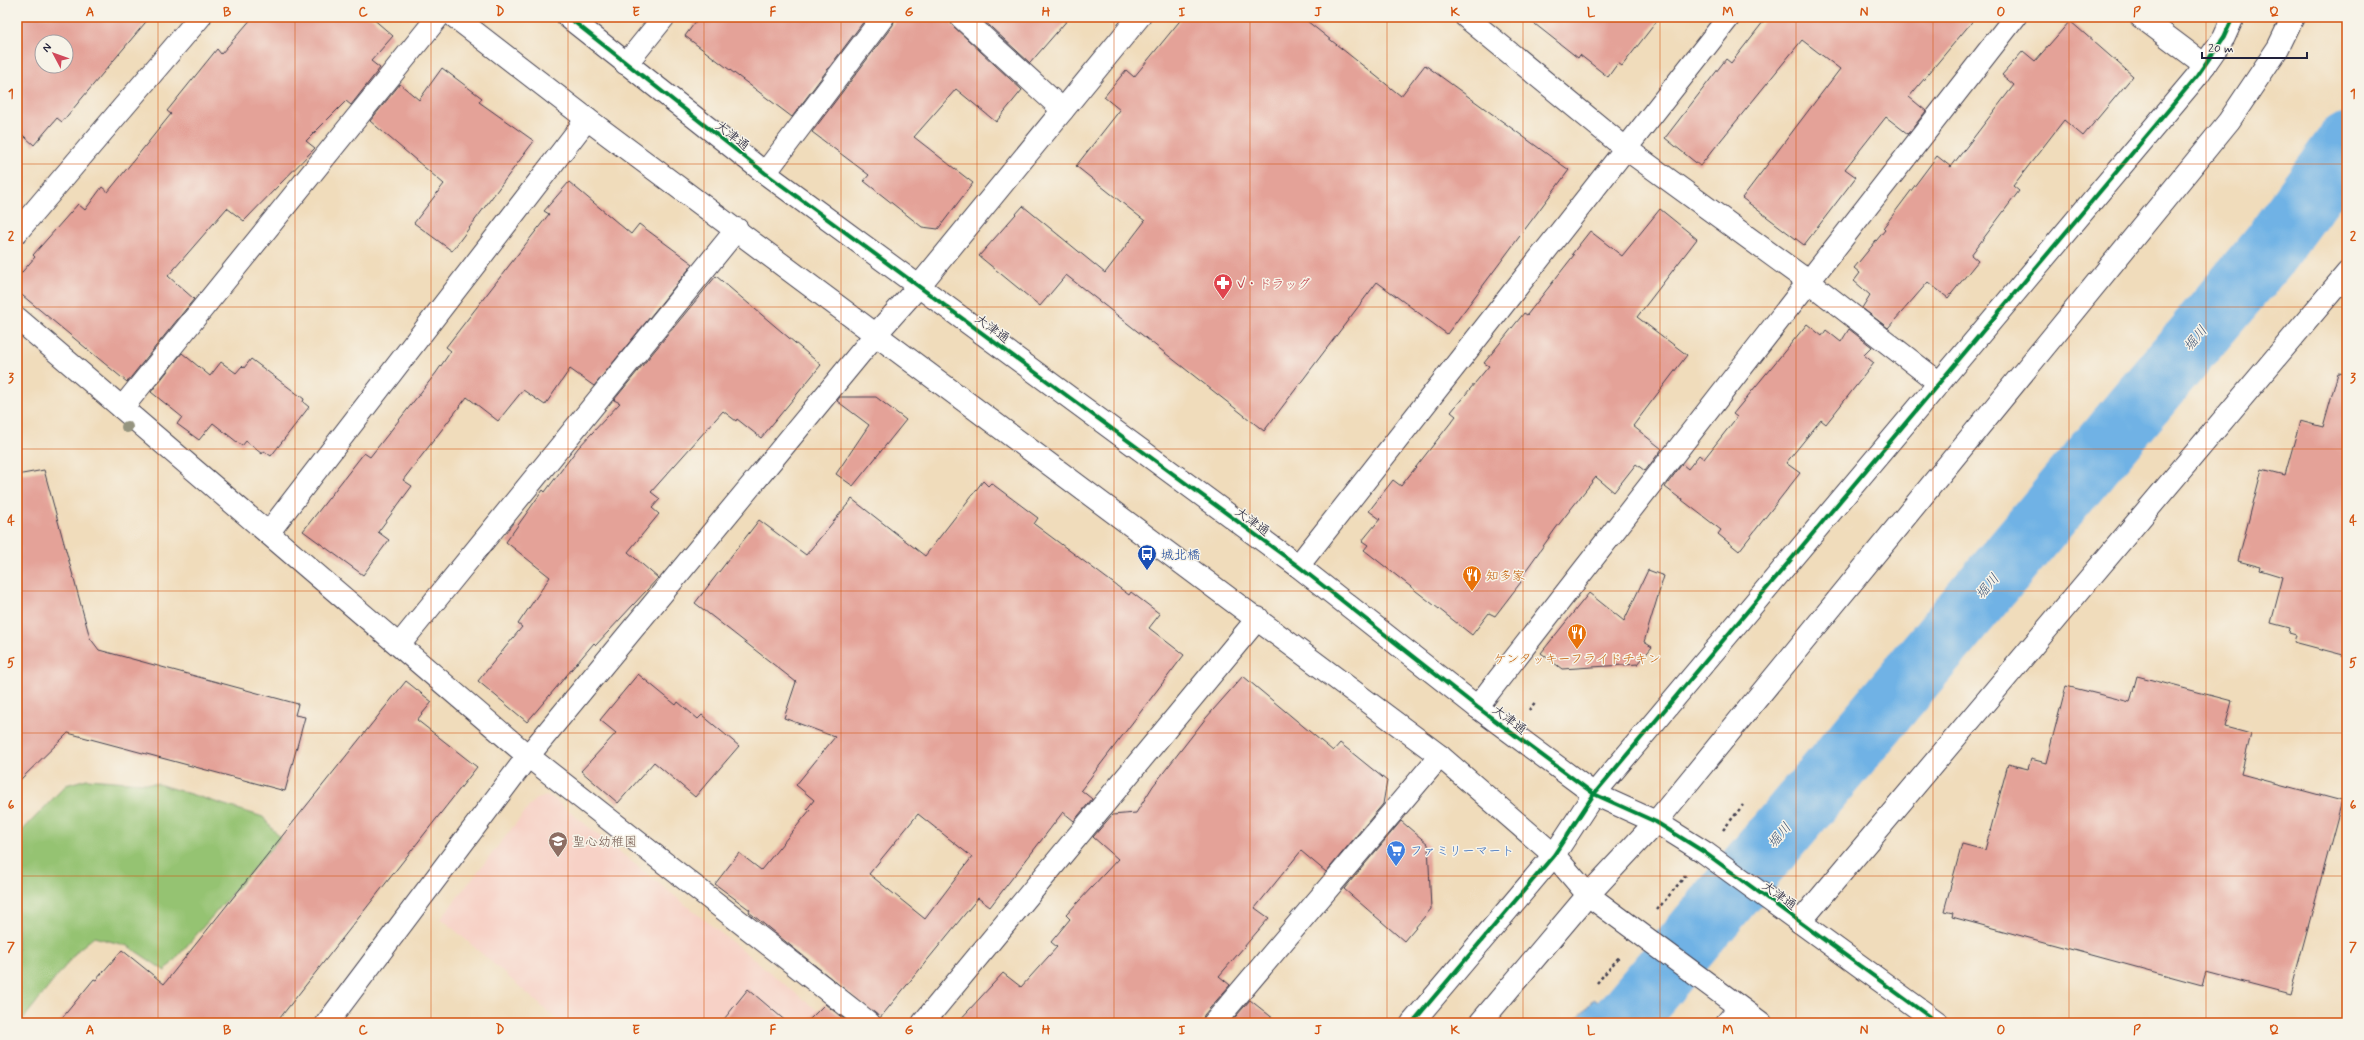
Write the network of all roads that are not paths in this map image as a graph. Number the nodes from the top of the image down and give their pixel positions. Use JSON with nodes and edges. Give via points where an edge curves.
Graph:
{"nodes":[{"id":1,"x":200,"y":17,"type":"edge"},
{"id":2,"x":438,"y":17,"type":"edge"},
{"id":3,"x":455,"y":17,"type":"edge"},
{"id":4,"x":568,"y":17,"type":"edge"},
{"id":5,"x":664,"y":17,"type":"edge"},
{"id":6,"x":883,"y":17,"type":"edge"},
{"id":7,"x":961,"y":17,"type":"edge"},
{"id":8,"x":1139,"y":17,"type":"edge"},
{"id":9,"x":1466,"y":17,"type":"edge"},
{"id":10,"x":1729,"y":17,"type":"edge"},
{"id":11,"x":2015,"y":17,"type":"edge"},
{"id":12,"x":2141,"y":17,"type":"edge"},
{"id":13,"x":2233,"y":17,"type":"edge"},
{"id":14,"x":2293,"y":17,"type":"edge"},
{"id":15,"x":626,"y":64,"type":"junction"},
{"id":16,"x":2205,"y":65,"type":"junction"},
{"id":17,"x":1063,"y":110,"type":"junction"},
{"id":18,"x":587,"y":119,"type":"junction"},
{"id":19,"x":1625,"y":148,"type":"junction"},
{"id":20,"x":765,"y":173,"type":"junction"},
{"id":21,"x":737,"y":229,"type":"junction"},
{"id":22,"x":17,"y":232,"type":"edge"},
{"id":23,"x":2347,"y":274,"type":"edge"},
{"id":24,"x":1809,"y":282,"type":"junction"},
{"id":25,"x":919,"y":286,"type":"junction"},
{"id":26,"x":17,"y":318,"type":"edge"},
{"id":27,"x":876,"y":334,"type":"junction"},
{"id":28,"x":1938,"y":382,"type":"junction"},
{"id":29,"x":122,"y":408,"type":"junction"},
{"id":30,"x":268,"y":533,"type":"junction"},
{"id":31,"x":1298,"y":566,"type":"junction"},
{"id":32,"x":1258,"y":618,"type":"junction"},
{"id":33,"x":399,"y":645,"type":"junction"},
{"id":34,"x":1477,"y":707,"type":"junction"},
{"id":35,"x":528,"y":756,"type":"junction"},
{"id":36,"x":1440,"y":756,"type":"junction"},
{"id":37,"x":1594,"y":794,"type":"junction"},
{"id":38,"x":1656,"y":822,"type":"junction"},
{"id":39,"x":1554,"y":855,"type":"junction"},
{"id":40,"x":1588,"y":895,"type":"junction"},
{"id":41,"x":1800,"y":922,"type":"junction"},
{"id":42,"x":1738,"y":1006,"type":"junction"},
{"id":43,"x":327,"y":1023,"type":"edge"},
{"id":44,"x":869,"y":1023,"type":"edge"},
{"id":45,"x":923,"y":1023,"type":"edge"},
{"id":46,"x":1214,"y":1023,"type":"edge"},
{"id":47,"x":1412,"y":1023,"type":"edge"},
{"id":48,"x":1480,"y":1023,"type":"edge"},
{"id":49,"x":1724,"y":1023,"type":"edge"},
{"id":50,"x":1761,"y":1023,"type":"edge"},
{"id":51,"x":1938,"y":1023,"type":"edge"}],
"edges":[{"from":1,"to":22,"type":"street"},
{"from":2,"to":29,"type":"street"},
{"from":3,"to":18,"type":"street"},
{"from":4,"to":15,"type":"street","name":"大津通"},
{"from":5,"to":15,"type":"street"},
{"from":6,"to":20,"type":"street"},
{"from":7,"to":17,"type":"street"},
{"from":8,"to":17,"type":"street"},
{"from":9,"to":19,"type":"street"},
{"from":10,"to":19,"type":"street"},
{"from":11,"to":24,"type":"street"},
{"from":12,"to":16,"type":"street"},
{"from":13,"to":16,"type":"street","via":[[2224,37]]},
{"from":14,"to":38,"type":"street","via":[[2278,48],[2229,121]]},
{"from":15,"to":20,"type":"street","name":"大津通"},
{"from":16,"to":28,"type":"street"},
{"from":17,"to":25,"type":"street"},
{"from":18,"to":21,"type":"street"},
{"from":18,"to":30,"type":"street"},
{"from":19,"to":24,"type":"street"},
{"from":19,"to":31,"type":"street"},
{"from":20,"to":25,"type":"street","name":"大津通"},
{"from":21,"to":27,"type":"street"},
{"from":21,"to":33,"type":"street"},
{"from":23,"to":41,"type":"street"},
{"from":24,"to":28,"type":"street"},
{"from":24,"to":34,"type":"street"},
{"from":25,"to":27,"type":"street"},
{"from":25,"to":31,"type":"street","name":"大津通"},
{"from":26,"to":29,"type":"street"},
{"from":27,"to":32,"type":"street"},
{"from":27,"to":35,"type":"street"},
{"from":28,"to":37,"type":"street"},
{"from":29,"to":30,"type":"street"},
{"from":30,"to":33,"type":"street"},
{"from":31,"to":34,"type":"street","name":"大津通"},
{"from":32,"to":36,"type":"street"},
{"from":32,"to":45,"type":"street"},
{"from":33,"to":35,"type":"street"},
{"from":34,"to":37,"type":"street","name":"大津通"},
{"from":35,"to":43,"type":"street"},
{"from":35,"to":44,"type":"street"},
{"from":36,"to":39,"type":"street"},
{"from":36,"to":46,"type":"street"},
{"from":37,"to":38,"type":"street","name":"大津通"},
{"from":37,"to":39,"type":"street"},
{"from":38,"to":40,"type":"street"},
{"from":38,"to":41,"type":"street","name":"大津通","via":[[1707,854]]},
{"from":39,"to":40,"type":"street"},
{"from":39,"to":47,"type":"street"},
{"from":40,"to":42,"type":"street"},
{"from":40,"to":48,"type":"street"},
{"from":41,"to":51,"type":"street","name":"大津通"},
{"from":42,"to":49,"type":"lane"},
{"from":42,"to":50,"type":"street"}]}
